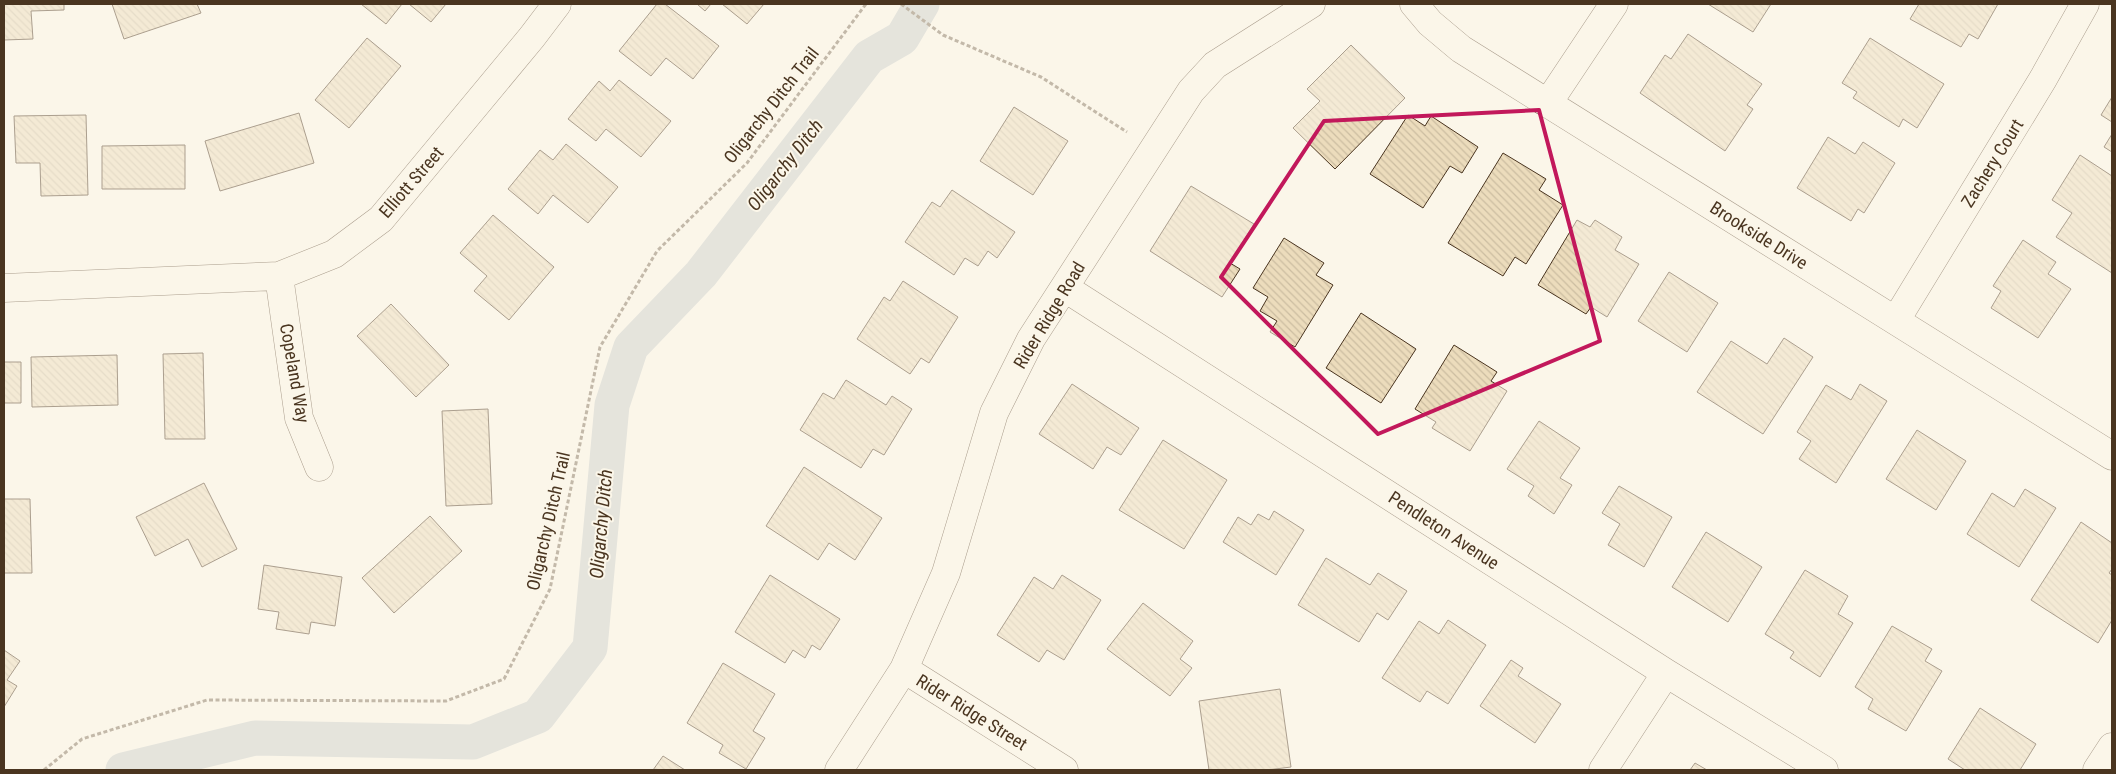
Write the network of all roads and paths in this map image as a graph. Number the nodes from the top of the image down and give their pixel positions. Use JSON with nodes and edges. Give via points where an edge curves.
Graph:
{"nodes":[{"id":1,"x":557,"y":4,"type":"edge"},
{"id":2,"x":866,"y":4,"type":"edge"},
{"id":3,"x":901,"y":4,"type":"edge"},
{"id":4,"x":1311,"y":4,"type":"edge"},
{"id":5,"x":1414,"y":4,"type":"edge"},
{"id":6,"x":1614,"y":4,"type":"edge"},
{"id":7,"x":2085,"y":4,"type":"edge"},
{"id":8,"x":1548,"y":104,"type":"junction"},
{"id":9,"x":1154,"y":149,"type":"junction"},
{"id":10,"x":279,"y":276,"type":"junction"},
{"id":11,"x":4,"y":288,"type":"edge"},
{"id":12,"x":1065,"y":288,"type":"junction"},
{"id":13,"x":1896,"y":320,"type":"junction"},
{"id":14,"x":2112,"y":456,"type":"edge"},
{"id":15,"x":319,"y":467,"type":"dead end"},
{"id":16,"x":904,"y":669,"type":"junction"},
{"id":17,"x":1666,"y":673,"type":"junction"},
{"id":18,"x":2112,"y":747,"type":"edge"},
{"id":19,"x":44,"y":770,"type":"edge"},
{"id":20,"x":839,"y":770,"type":"edge"},
{"id":21,"x":1064,"y":770,"type":"edge"},
{"id":22,"x":1603,"y":770,"type":"edge"},
{"id":23,"x":1824,"y":770,"type":"edge"},
{"id":24,"x":2097,"y":770,"type":"edge"}],
"edges":[{"from":1,"to":10,"type":"street","name":"Elliott Street","via":[[382,219],[334,254]]},
{"from":2,"to":19,"type":"path","name":"Oligarchy Ditch Trail","via":[[746,163],[657,251],[600,347],[550,589],[504,679],[446,701],[207,700],[82,739]]},
{"from":3,"to":9,"type":"path","via":[[943,35],[1041,77]]},
{"from":4,"to":9,"type":"street","name":"Rider Ridge Road","via":[[1215,64],[1191,91]]},
{"from":5,"to":8,"type":"street","name":"Brookside Drive","via":[[1430,23],[1461,49]]},
{"from":6,"to":8,"type":"street"},
{"from":7,"to":13,"type":"street","name":"Zachery Court"},
{"from":8,"to":13,"type":"street","name":"Brookside Drive"},
{"from":9,"to":12,"type":"street","name":"Rider Ridge Road"},
{"from":10,"to":11,"type":"street","name":"Elliott Street"},
{"from":10,"to":15,"type":"street","name":"Copeland Way","via":[[299,418]]},
{"from":12,"to":16,"type":"street","name":"Rider Ridge Road","via":[[1031,339],[994,413],[946,573]]},
{"from":12,"to":17,"type":"street","name":"Pendleton Avenue"},
{"from":13,"to":14,"type":"street","name":"Brookside Drive"},
{"from":16,"to":20,"type":"street","name":"Rider Ridge Road"},
{"from":16,"to":21,"type":"street","name":"Rider Ridge Street"},
{"from":17,"to":22,"type":"street"},
{"from":17,"to":23,"type":"street","name":"Pendleton Avenue"},
{"from":18,"to":24,"type":"street"}]}
